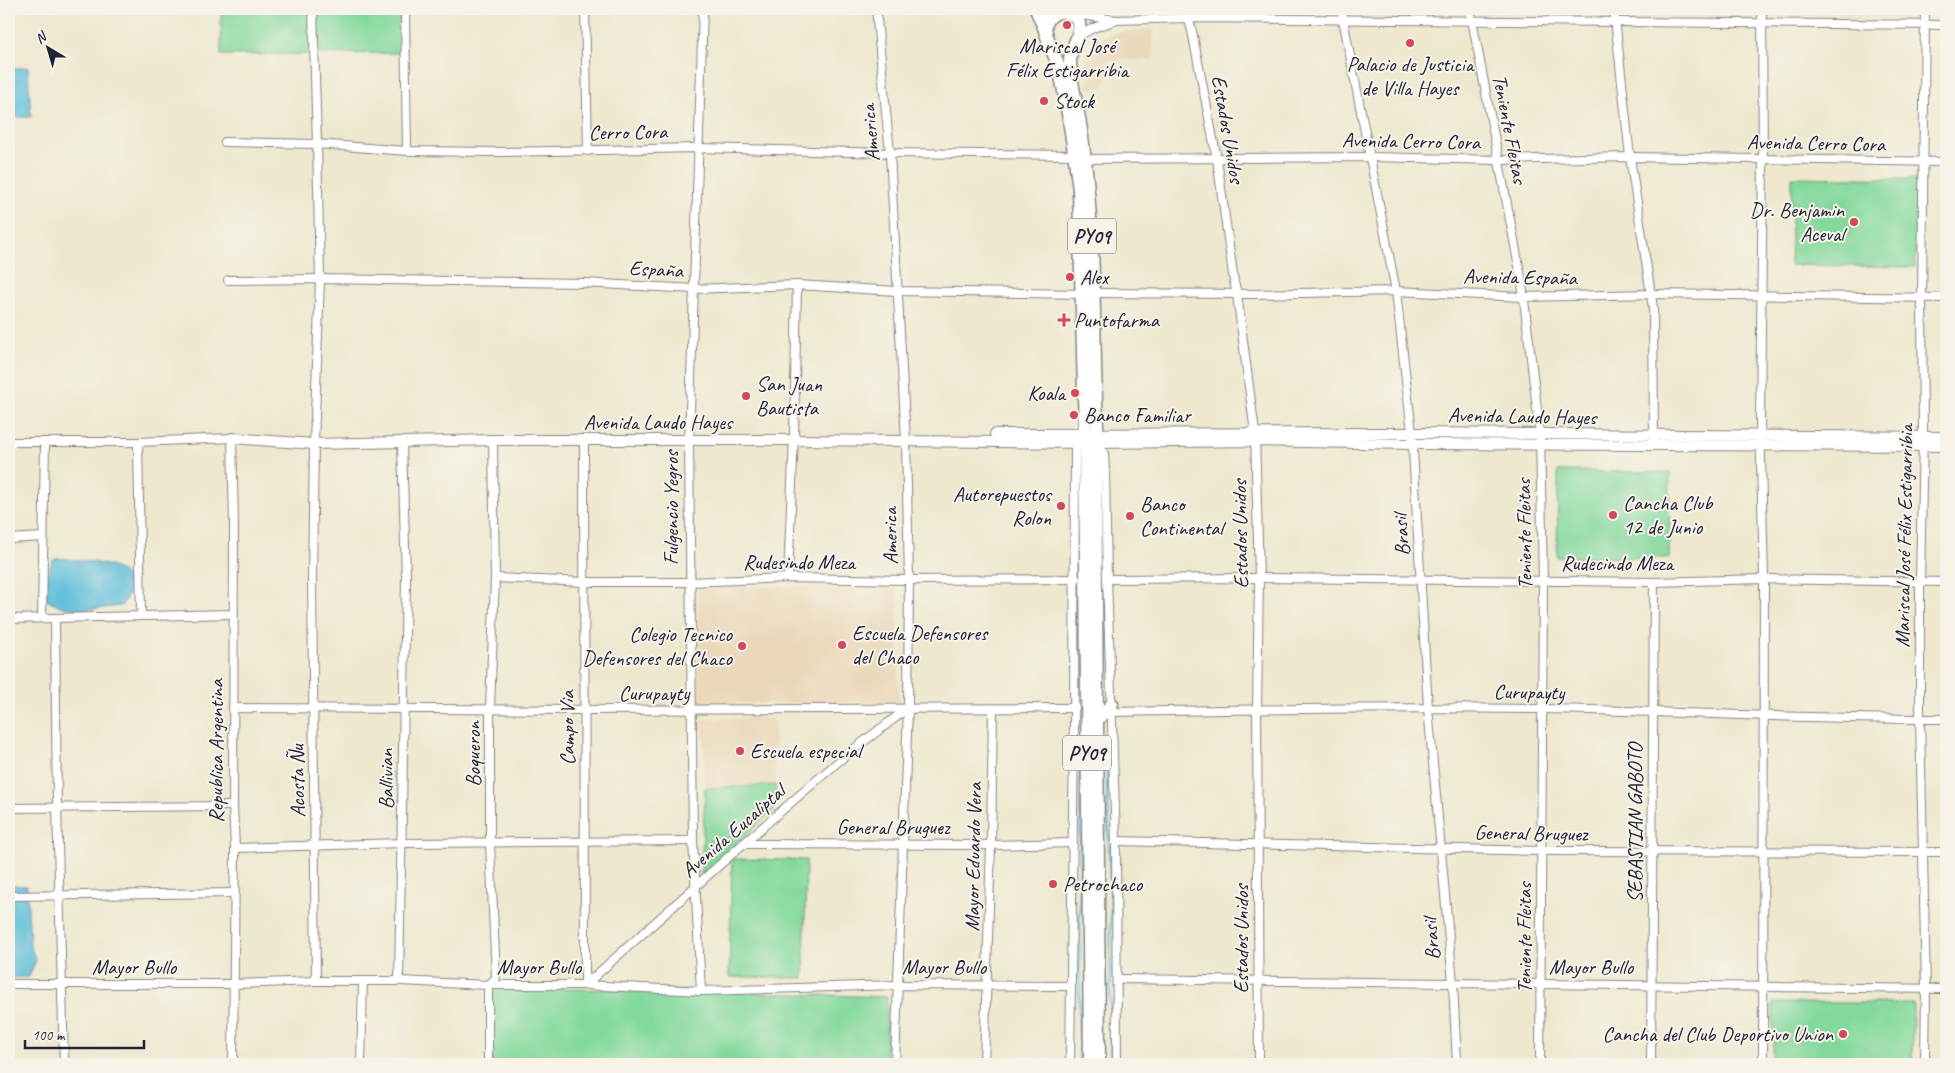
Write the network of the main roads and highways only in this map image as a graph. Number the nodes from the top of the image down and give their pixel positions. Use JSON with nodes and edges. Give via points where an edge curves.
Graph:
{"nodes":[{"id":1,"x":1036,"y":9,"type":"edge"},
{"id":2,"x":1068,"y":12,"type":"edge"},
{"id":3,"x":1048,"y":36,"type":"junction"},
{"id":4,"x":1076,"y":39,"type":"junction"},
{"id":5,"x":1080,"y":157,"type":"junction"},
{"id":6,"x":1088,"y":439,"type":"junction"},
{"id":7,"x":1112,"y":708,"type":"road end"},
{"id":8,"x":1096,"y":721,"type":"junction"},
{"id":9,"x":1090,"y":1064,"type":"edge"},
{"id":10,"x":1099,"y":1064,"type":"edge"}],
"edges":[{"from":1,"to":3,"type":"highway","number":"PY09"},
{"from":2,"to":3,"type":"highway","via":[[1050,16],[1046,25]]},
{"from":2,"to":4,"type":"highway","number":"PY09","via":[[1079,22]]},
{"from":3,"to":4,"type":"highway","via":[[1059,45]]},
{"from":3,"to":5,"type":"highway","number":"PY09"},
{"from":4,"to":5,"type":"highway","number":"PY09","via":[[1070,60]]},
{"from":5,"to":6,"type":"highway","number":"PY09","via":[[1079,190],[1088,293]]},
{"from":6,"to":8,"type":"highway","number":"PY09","via":[[1095,465]]},
{"from":6,"to":9,"type":"highway","number":"PY09"},
{"from":7,"to":8,"type":"highway"},
{"from":8,"to":10,"type":"highway","number":"PY09"}]}
